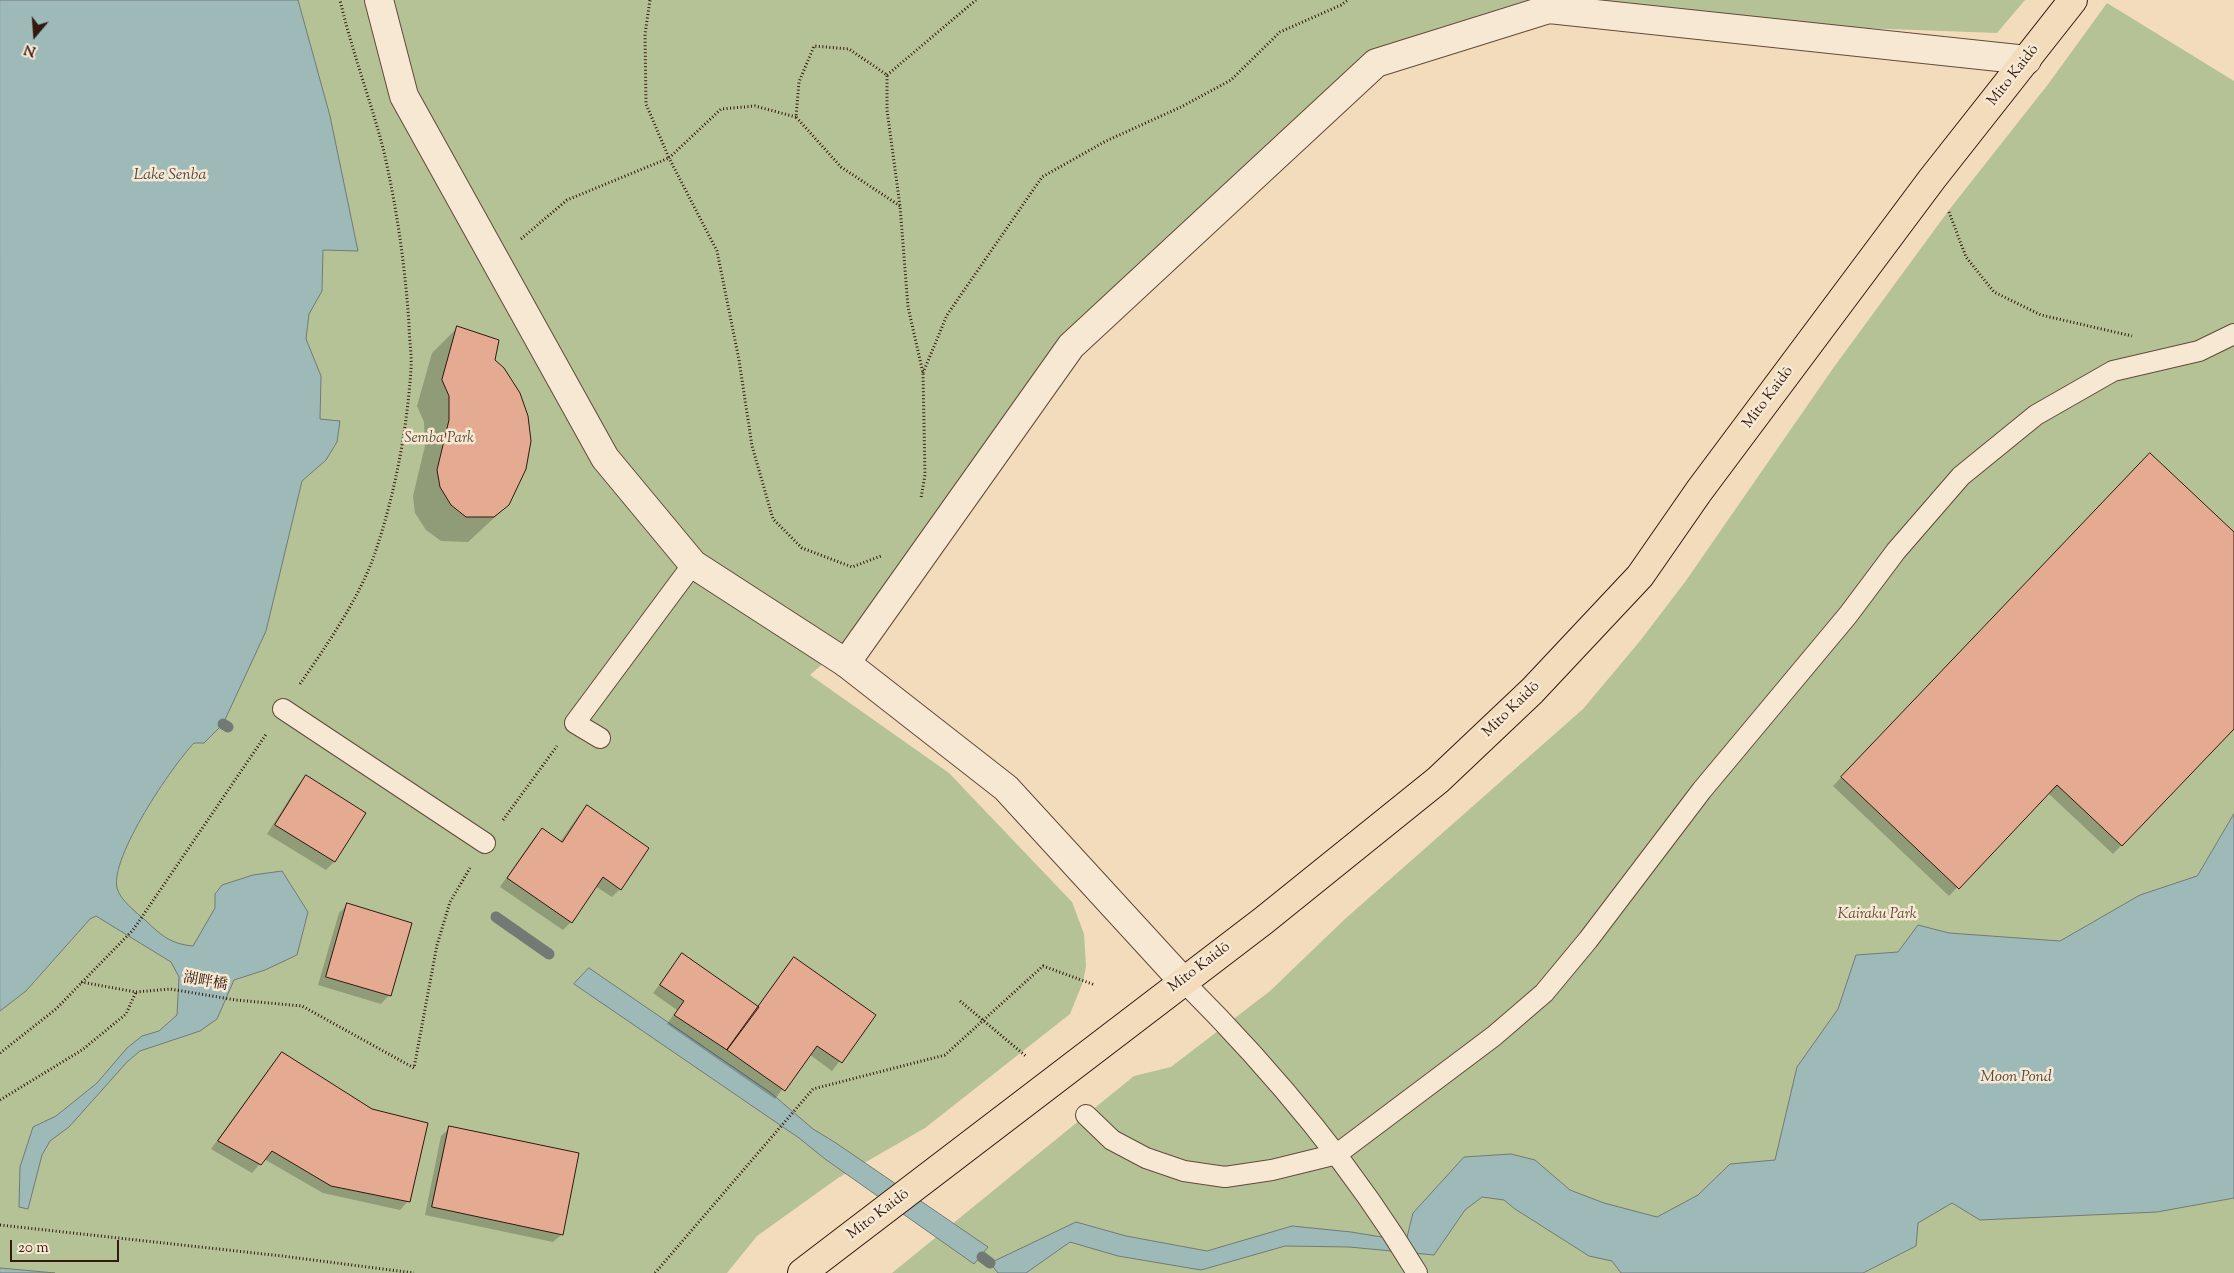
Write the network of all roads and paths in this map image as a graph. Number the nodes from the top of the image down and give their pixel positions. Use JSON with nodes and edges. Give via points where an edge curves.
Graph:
{"nodes":[{"id":1,"x":340,"y":0,"type":"edge"},
{"id":2,"x":379,"y":0,"type":"edge"},
{"id":3,"x":650,"y":0,"type":"edge"},
{"id":4,"x":976,"y":0,"type":"edge"},
{"id":5,"x":1348,"y":0,"type":"edge"},
{"id":6,"x":2073,"y":0,"type":"edge"},
{"id":7,"x":2027,"y":60,"type":"junction"},
{"id":8,"x":887,"y":75,"type":"junction"},
{"id":9,"x":796,"y":117,"type":"junction"},
{"id":10,"x":669,"y":158,"type":"junction"},
{"id":11,"x":1932,"y":179,"type":"junction"},
{"id":12,"x":900,"y":206,"type":"junction"},
{"id":13,"x":496,"y":260,"type":"junction"},
{"id":14,"x":2234,"y":334,"type":"edge"},
{"id":15,"x":2135,"y":336,"type":"dead end"},
{"id":16,"x":923,"y":373,"type":"junction"},
{"id":17,"x":920,"y":503,"type":"dead end"},
{"id":18,"x":882,"y":555,"type":"dead end"},
{"id":19,"x":693,"y":564,"type":"junction"},
{"id":20,"x":846,"y":663,"type":"junction"},
{"id":21,"x":283,"y":709,"type":"junction"},
{"id":22,"x":575,"y":723,"type":"junction"},
{"id":23,"x":600,"y":738,"type":"dead end"},
{"id":24,"x":486,"y":843,"type":"junction"},
{"id":25,"x":1182,"y":981,"type":"junction"},
{"id":26,"x":80,"y":982,"type":"junction"},
{"id":27,"x":1095,"y":985,"type":"dead end"},
{"id":28,"x":136,"y":992,"type":"junction"},
{"id":29,"x":960,"y":1001,"type":"dead end"},
{"id":30,"x":984,"y":1020,"type":"junction"},
{"id":31,"x":0,"y":1053,"type":"edge"},
{"id":32,"x":1027,"y":1057,"type":"dead end"},
{"id":33,"x":0,"y":1100,"type":"edge"},
{"id":34,"x":1086,"y":1115,"type":"dead end"},
{"id":35,"x":1336,"y":1154,"type":"junction"},
{"id":36,"x":0,"y":1225,"type":"edge"},
{"id":37,"x":414,"y":1273,"type":"edge"},
{"id":38,"x":655,"y":1273,"type":"edge"},
{"id":39,"x":802,"y":1273,"type":"edge"},
{"id":40,"x":1417,"y":1273,"type":"edge"}],
"edges":[{"from":1,"to":21,"type":"path","via":[[384,152],[401,240],[411,367],[405,429],[376,552],[347,612]]},
{"from":2,"to":13,"type":"street","via":[[404,96]]},
{"from":3,"to":10,"type":"path","via":[[645,34],[646,104]]},
{"from":4,"to":8,"type":"path"},
{"from":5,"to":16,"type":"path","via":[[1280,32],[1231,80],[1106,141],[1042,177],[947,315]]},
{"from":6,"to":7,"type":"main road","name":"Mito Kaidō"},
{"from":7,"to":11,"type":"main road","name":"Mito Kaidō"},
{"from":7,"to":20,"type":"street","via":[[1549,9],[1376,63],[1071,346]]},
{"from":8,"to":9,"type":"path","via":[[849,49],[814,46],[799,82]]},
{"from":8,"to":12,"type":"path","via":[[887,110]]},
{"from":9,"to":10,"type":"path","via":[[755,106],[722,109]]},
{"from":9,"to":12,"type":"path","via":[[841,167]]},
{"from":10,"to":13,"type":"path","via":[[567,200]]},
{"from":10,"to":18,"type":"path","via":[[717,251],[752,446],[773,519],[802,548],[852,567]]},
{"from":11,"to":15,"type":"path","via":[[1949,210],[1966,257],[1994,292],[2040,314]]},
{"from":11,"to":25,"type":"main road","name":"Mito Kaidō","via":[[1699,491],[1640,576],[1593,629],[1532,692],[1438,780],[1263,921]]},
{"from":12,"to":16,"type":"path","via":[[908,307]]},
{"from":13,"to":19,"type":"street","via":[[605,458]]},
{"from":14,"to":35,"type":"lane","via":[[2199,351],[2113,371],[2036,415],[1961,476],[1702,790],[1544,993],[1494,1036]]},
{"from":16,"to":17,"type":"path","via":[[926,475]]},
{"from":19,"to":20,"type":"street"},
{"from":19,"to":22,"type":"lane"},
{"from":20,"to":25,"type":"street","via":[[1006,788]]},
{"from":21,"to":24,"type":"lane"},
{"from":21,"to":26,"type":"path","via":[[133,930]]},
{"from":22,"to":23,"type":"lane"},
{"from":22,"to":24,"type":"path"},
{"from":24,"to":28,"type":"path","name":"湖畔橋","via":[[450,902],[437,944],[414,1068],[302,1006],[170,989]]},
{"from":25,"to":35,"type":"lane","via":[[1230,1028]]},
{"from":25,"to":39,"type":"main road","name":"Mito Kaidō"},
{"from":26,"to":28,"type":"path","name":"湖畔橋"},
{"from":26,"to":31,"type":"path","via":[[56,1009]]},
{"from":27,"to":30,"type":"path","via":[[1043,966]]},
{"from":28,"to":33,"type":"path","via":[[126,1014],[82,1050]]},
{"from":29,"to":30,"type":"path"},
{"from":30,"to":32,"type":"path"},
{"from":30,"to":38,"type":"path","via":[[945,1055],[813,1089]]},
{"from":34,"to":35,"type":"lane","via":[[1112,1140],[1146,1158],[1184,1171],[1225,1177],[1272,1170]]},
{"from":35,"to":40,"type":"lane"},
{"from":36,"to":37,"type":"path"}]}
